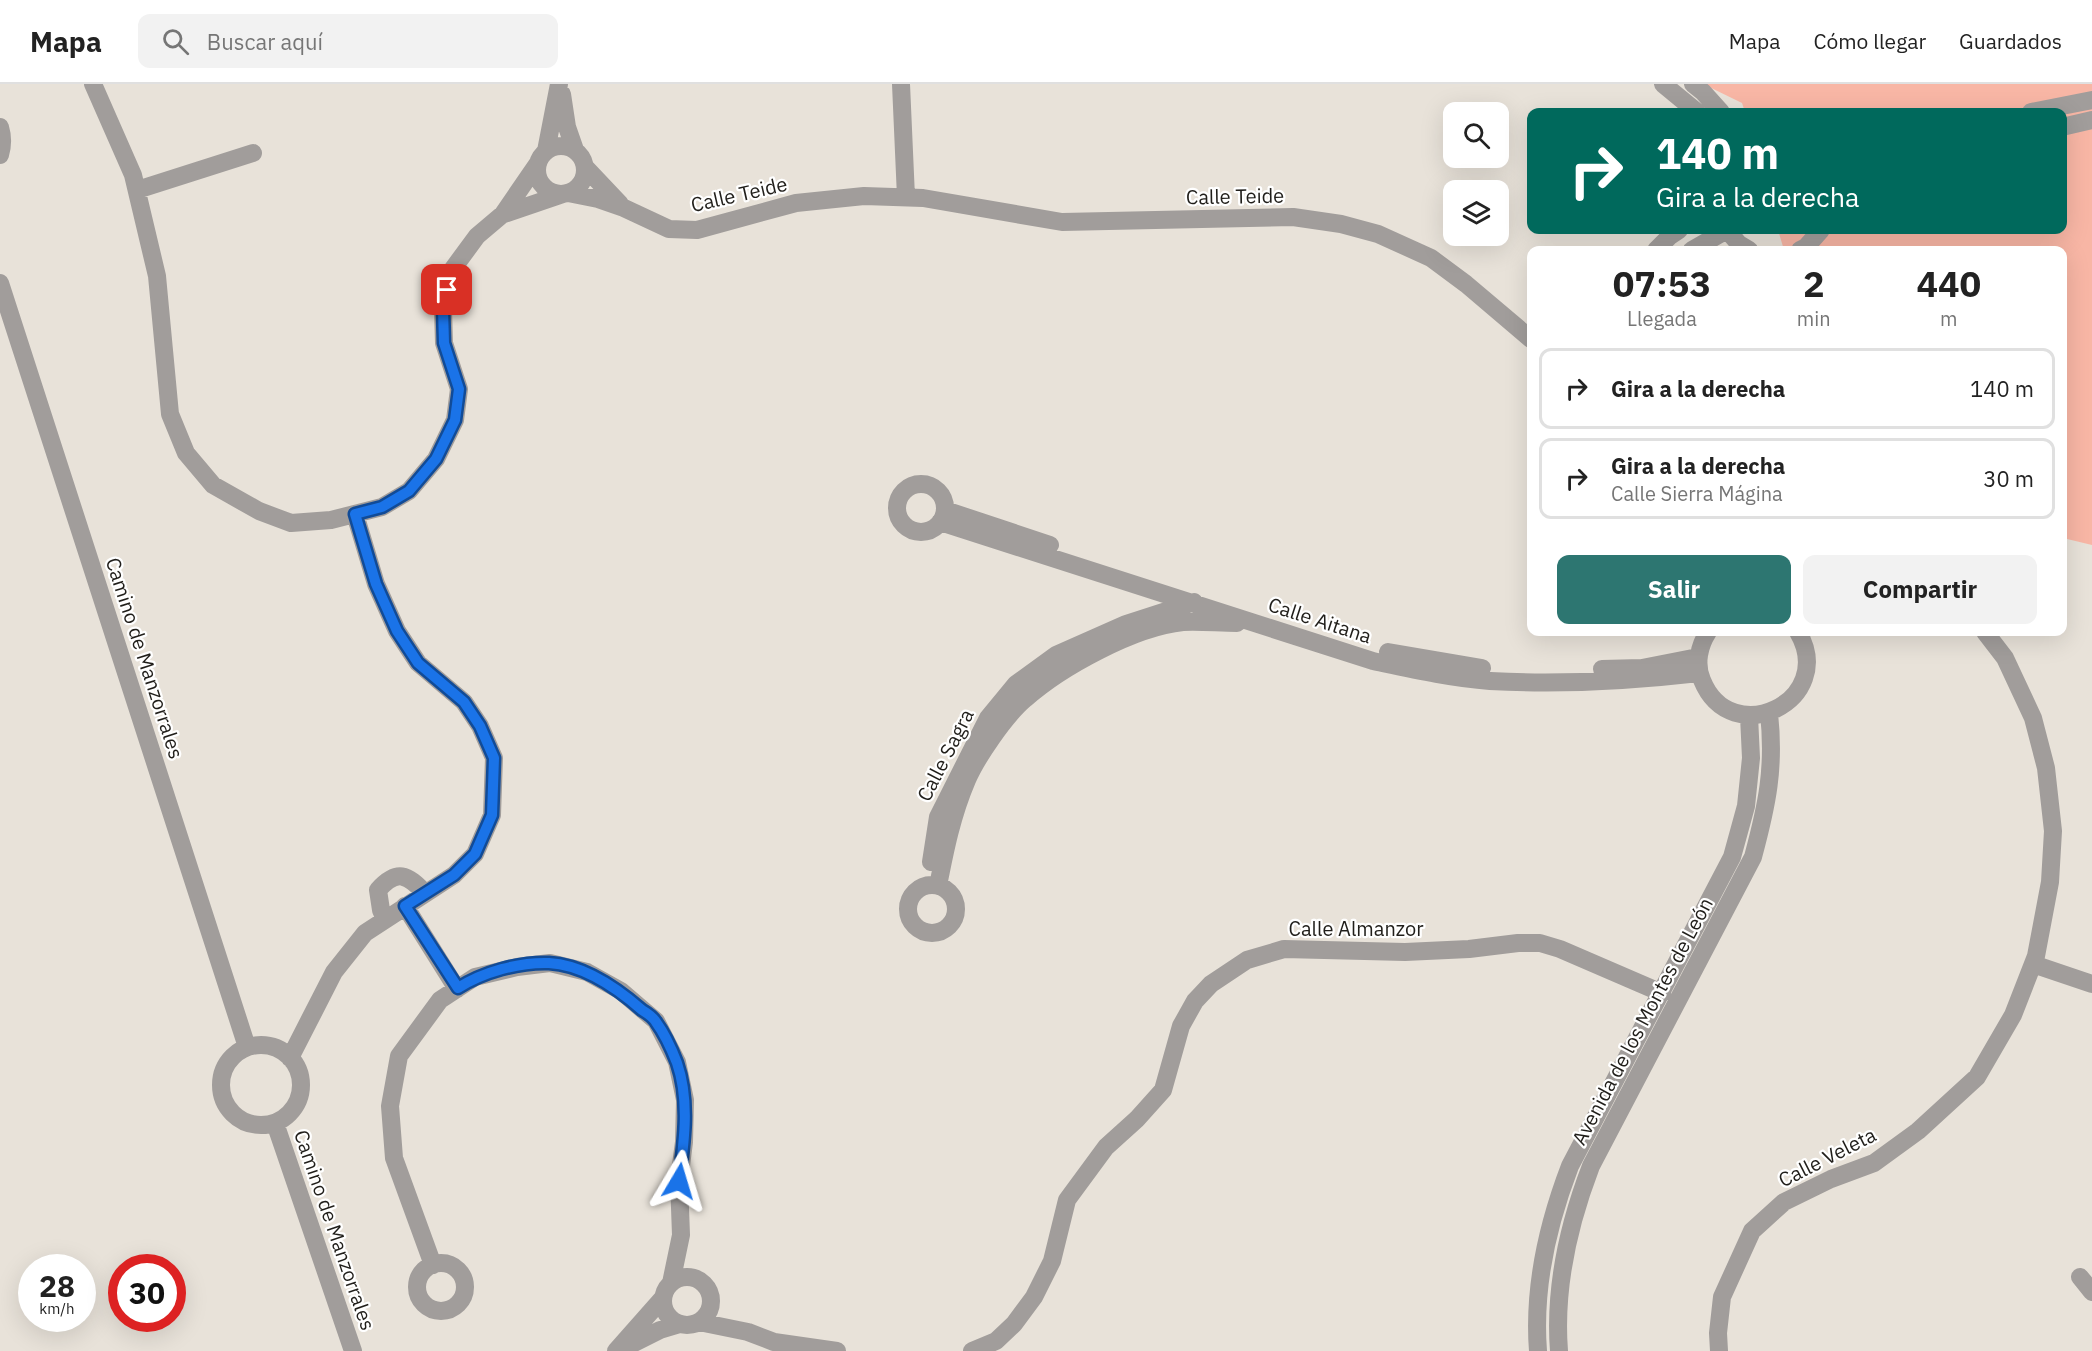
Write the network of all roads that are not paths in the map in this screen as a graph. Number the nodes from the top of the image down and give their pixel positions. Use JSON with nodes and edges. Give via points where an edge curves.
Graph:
{"nodes":[{"id":1,"x":93,"y":84,"type":"edge"},
{"id":2,"x":559,"y":84,"type":"edge"},
{"id":3,"x":901,"y":84,"type":"edge"},
{"id":4,"x":1663,"y":84,"type":"edge"},
{"id":5,"x":1693,"y":84,"type":"edge"},
{"id":6,"x":2092,"y":100,"type":"edge"},
{"id":7,"x":1692,"y":108,"type":"edge"},
{"id":8,"x":1717,"y":108,"type":"edge"},
{"id":9,"x":2051,"y":108,"type":"edge"},
{"id":10,"x":2092,"y":120,"type":"edge"},
{"id":11,"x":2067,"y":126,"type":"edge"},
{"id":12,"x":0,"y":127,"type":"edge"},
{"id":13,"x":575,"y":150,"type":"junction"},
{"id":14,"x":253,"y":153,"type":"dead end"},
{"id":15,"x":0,"y":155,"type":"edge"},
{"id":16,"x":542,"y":157,"type":"junction"},
{"id":17,"x":585,"y":167,"type":"junction"},
{"id":18,"x":137,"y":190,"type":"junction"},
{"id":19,"x":566,"y":193,"type":"junction"},
{"id":20,"x":906,"y":197,"type":"junction"},
{"id":21,"x":624,"y":208,"type":"junction"},
{"id":22,"x":503,"y":214,"type":"junction"},
{"id":23,"x":1673,"y":234,"type":"edge"},
{"id":24,"x":1720,"y":234,"type":"edge"},
{"id":25,"x":1730,"y":234,"type":"edge"},
{"id":26,"x":1817,"y":234,"type":"edge"},
{"id":27,"x":1660,"y":246,"type":"edge"},
{"id":28,"x":1699,"y":246,"type":"edge"},
{"id":29,"x":1742,"y":246,"type":"edge"},
{"id":30,"x":1807,"y":246,"type":"edge"},
{"id":31,"x":0,"y":283,"type":"edge"},
{"id":32,"x":1527,"y":336,"type":"edge"},
{"id":33,"x":355,"y":514,"type":"junction"},
{"id":34,"x":943,"y":516,"type":"dead end"},
{"id":35,"x":1199,"y":600,"type":"junction"},
{"id":36,"x":1160,"y":601,"type":"junction"},
{"id":37,"x":1145,"y":618,"type":"junction"},
{"id":38,"x":1255,"y":623,"type":"junction"},
{"id":39,"x":1705,"y":636,"type":"edge"},
{"id":40,"x":1800,"y":636,"type":"edge"},
{"id":41,"x":1988,"y":636,"type":"edge"},
{"id":42,"x":1699,"y":665,"type":"junction"},
{"id":43,"x":1769,"y":713,"type":"junction"},
{"id":44,"x":1749,"y":716,"type":"junction"},
{"id":45,"x":425,"y":893,"type":"junction"},
{"id":46,"x":405,"y":906,"type":"junction"},
{"id":47,"x":385,"y":919,"type":"junction"},
{"id":48,"x":2033,"y":964,"type":"junction"},
{"id":49,"x":2092,"y":984,"type":"edge"},
{"id":50,"x":458,"y":988,"type":"junction"},
{"id":51,"x":1662,"y":993,"type":"junction"},
{"id":52,"x":246,"y":1047,"type":"junction"},
{"id":53,"x":290,"y":1058,"type":"junction"},
{"id":54,"x":275,"y":1123,"type":"junction"},
{"id":55,"x":681,"y":1235,"type":"junction"},
{"id":56,"x":433,"y":1264,"type":"dead end"},
{"id":57,"x":2080,"y":1277,"type":"dead end"},
{"id":58,"x":700,"y":1281,"type":"junction"},
{"id":59,"x":667,"y":1291,"type":"junction"},
{"id":60,"x":2092,"y":1292,"type":"edge"},
{"id":61,"x":711,"y":1298,"type":"junction"},
{"id":62,"x":699,"y":1322,"type":"junction"},
{"id":63,"x":680,"y":1324,"type":"junction"},
{"id":64,"x":748,"y":1332,"type":"junction"},
{"id":65,"x":353,"y":1351,"type":"edge"},
{"id":66,"x":617,"y":1351,"type":"edge"},
{"id":67,"x":837,"y":1351,"type":"edge"},
{"id":68,"x":972,"y":1351,"type":"edge"},
{"id":69,"x":1538,"y":1351,"type":"edge"},
{"id":70,"x":1559,"y":1351,"type":"edge"},
{"id":71,"x":1719,"y":1351,"type":"edge"}],
"edges":[{"from":1,"to":18,"type":"street"},
{"from":2,"to":13,"type":"street"},
{"from":2,"to":16,"type":"street"},
{"from":3,"to":20,"type":"street"},
{"from":4,"to":7,"type":"street"},
{"from":5,"to":8,"type":"street"},
{"from":6,"to":9,"type":"street"},
{"from":10,"to":11,"type":"street"},
{"from":12,"to":15,"type":"street"},
{"from":13,"to":16,"type":"street","via":[[560,146]]},
{"from":13,"to":17,"type":"street"},
{"from":14,"to":18,"type":"street"},
{"from":16,"to":19,"type":"street","via":[[537,171],[543,185],[556,193]]},
{"from":16,"to":22,"type":"street"},
{"from":17,"to":19,"type":"street","via":[[582,183]]},
{"from":17,"to":21,"type":"street","name":"Calle Teide"},
{"from":18,"to":33,"type":"street","via":[[157,276],[170,414],[186,453],[213,485],[259,511],[291,523]]},
{"from":19,"to":21,"type":"street","name":"Calle Teide"},
{"from":19,"to":22,"type":"street"},
{"from":20,"to":21,"type":"street","name":"Calle Teide","via":[[864,196],[796,203],[697,230],[669,229]]},
{"from":20,"to":32,"type":"street","name":"Calle Teide","via":[[1062,222],[1293,217],[1341,224],[1378,234],[1431,258]]},
{"from":22,"to":33,"type":"street","via":[[477,236],[452,270],[443,309],[444,343],[459,389],[455,420],[436,459],[409,491],[382,507]]},
{"from":23,"to":27,"type":"street"},
{"from":24,"to":28,"type":"street"},
{"from":25,"to":29,"type":"street"},
{"from":26,"to":30,"type":"street"},
{"from":31,"to":52,"type":"street","name":"Camino de Manzorrales"},
{"from":33,"to":45,"type":"street","via":[[376,584],[397,631],[418,663],[464,702],[494,758],[492,815],[475,854],[454,875]]},
{"from":34,"to":36,"type":"street","name":"Calle Aitana"},
{"from":35,"to":36,"type":"street","name":"Calle Aitana"},
{"from":35,"to":36,"type":"street","name":"Calle Sagra"},
{"from":35,"to":38,"type":"street","name":"Calle Aitana"},
{"from":35,"to":42,"type":"street","name":"Calle Aitana","via":[[1356,646],[1483,668]]},
{"from":36,"to":37,"type":"street","name":"Calle Sagra"},
{"from":36,"to":37,"type":"street","via":[[1151,604]]},
{"from":36,"to":37,"type":"street","name":"Calle Sagra","via":[[1134,634],[1070,666],[1024,700],[995,734],[968,778],[933,885],[938,817],[988,717],[1016,684],[1056,655]]},
{"from":36,"to":38,"type":"street","name":"Calle Sagra","via":[[1182,622]]},
{"from":38,"to":42,"type":"street","name":"Calle Aitana","via":[[1373,661],[1489,681],[1631,681]]},
{"from":39,"to":42,"type":"street"},
{"from":40,"to":43,"type":"street","via":[[1807,659],[1805,676],[1785,705]]},
{"from":41,"to":48,"type":"street","name":"Calle Veleta","via":[[2005,658],[2032,718],[2046,768],[2053,831],[2050,882]]},
{"from":42,"to":44,"type":"street","via":[[1706,689],[1717,703]]},
{"from":43,"to":44,"type":"street"},
{"from":43,"to":70,"type":"street","name":"Avenida de los Montes de León","via":[[1771,767],[1767,806],[1753,857],[1591,1166],[1576,1206],[1561,1271]]},
{"from":44,"to":51,"type":"street","name":"Avenida de los Montes de León","via":[[1751,758],[1746,806],[1732,857]]},
{"from":45,"to":46,"type":"street"},
{"from":45,"to":47,"type":"street","via":[[413,880],[392,877],[378,890]]},
{"from":46,"to":47,"type":"street"},
{"from":46,"to":50,"type":"street"},
{"from":47,"to":53,"type":"street","via":[[365,933],[334,972]]},
{"from":48,"to":49,"type":"street"},
{"from":48,"to":71,"type":"street","name":"Calle Veleta","via":[[2013,1015],[1977,1077],[1918,1131],[1874,1163],[1784,1202],[1752,1231],[1722,1297]]},
{"from":50,"to":55,"type":"street","via":[[475,977],[550,963],[587,972],[621,991],[656,1021],[676,1062],[685,1100],[679,1181]]},
{"from":50,"to":56,"type":"street","via":[[440,1000],[399,1056],[390,1106],[394,1158]]},
{"from":51,"to":68,"type":"street","name":"Calle Almanzor","via":[[1540,943],[1405,952],[1284,949],[1247,960],[1211,984],[1195,1001],[1181,1026],[1163,1090],[1106,1147],[1067,1200],[1052,1261],[1034,1297],[996,1341]]},
{"from":51,"to":69,"type":"street","name":"Avenida de los Montes de León","via":[[1570,1166],[1555,1206],[1540,1271]]},
{"from":52,"to":53,"type":"street","via":[[270,1046]]},
{"from":52,"to":54,"type":"street","via":[[227,1063],[221,1081],[222,1100],[238,1119],[262,1126]]},
{"from":53,"to":54,"type":"street","via":[[300,1075],[300,1095],[295,1107]]},
{"from":54,"to":65,"type":"street","name":"Camino de Manzorrales"},
{"from":55,"to":58,"type":"street"},
{"from":55,"to":59,"type":"street"},
{"from":57,"to":60,"type":"street"},
{"from":58,"to":59,"type":"street","via":[[685,1277]]},
{"from":58,"to":61,"type":"street"},
{"from":59,"to":63,"type":"street","via":[[663,1307],[666,1315]]},
{"from":59,"to":66,"type":"street"},
{"from":61,"to":62,"type":"street","via":[[708,1312]]},
{"from":61,"to":64,"type":"street"},
{"from":62,"to":63,"type":"street"},
{"from":62,"to":64,"type":"street"},
{"from":63,"to":66,"type":"street"},
{"from":64,"to":67,"type":"street","via":[[774,1342]]}]}
